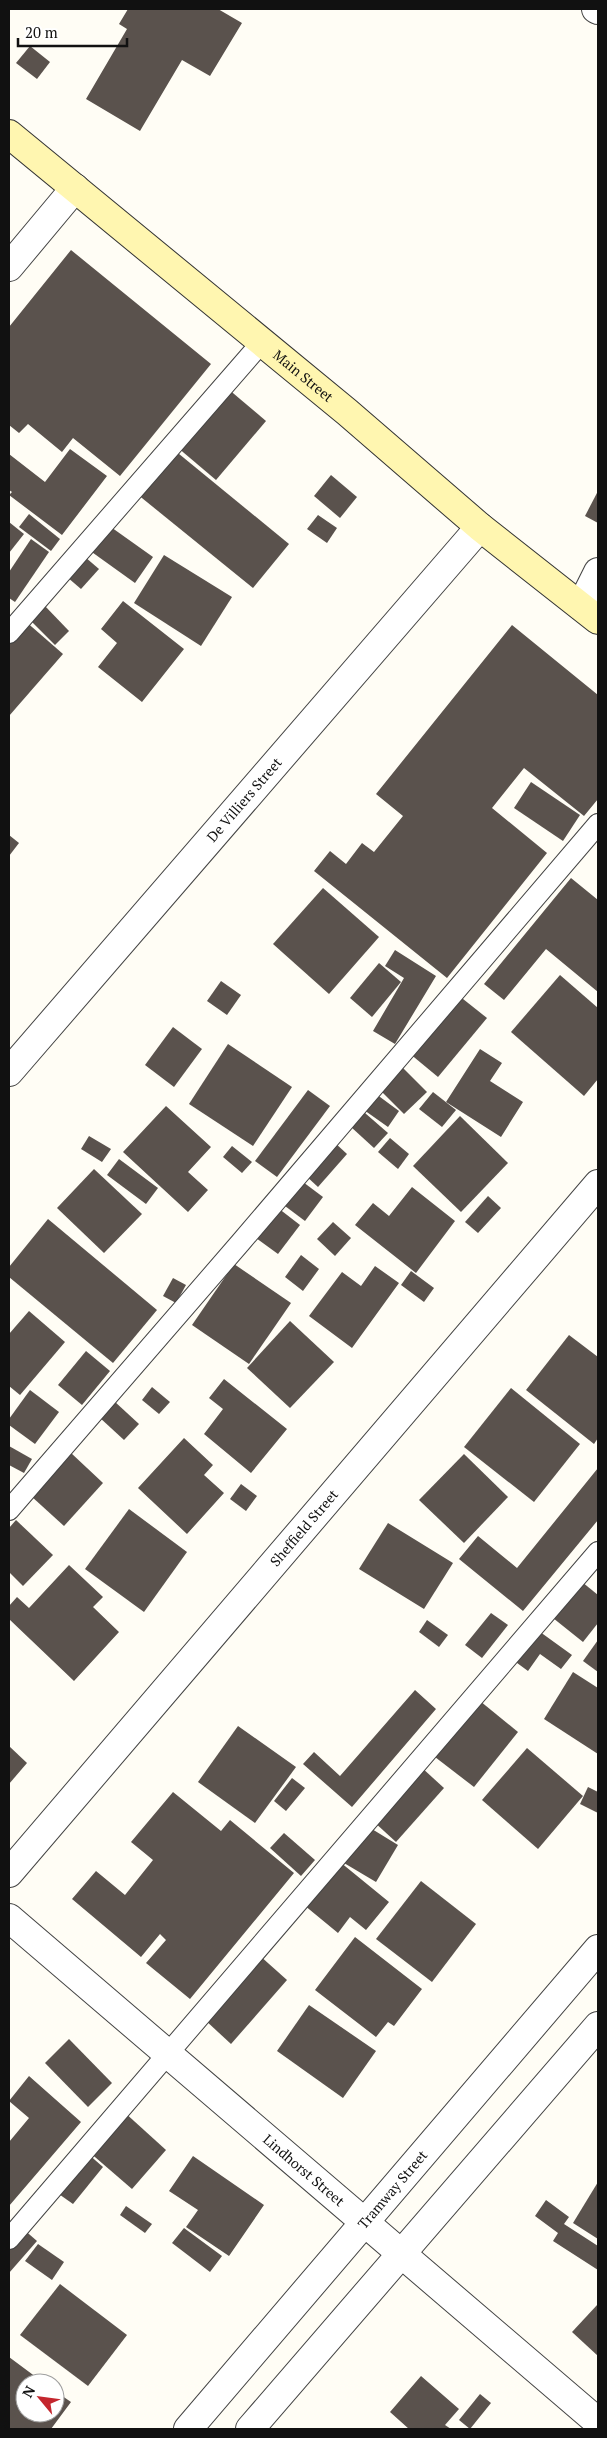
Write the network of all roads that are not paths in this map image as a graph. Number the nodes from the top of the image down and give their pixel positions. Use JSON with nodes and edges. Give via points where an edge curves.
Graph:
{"nodes":[{"id":1,"x":9,"y":134,"type":"edge"},
{"id":2,"x":75,"y":188,"type":"junction"},
{"id":3,"x":9,"y":267,"type":"edge"},
{"id":4,"x":262,"y":342,"type":"junction"},
{"id":5,"x":480,"y":526,"type":"junction"},
{"id":6,"x":598,"y":572,"type":"edge"},
{"id":7,"x":589,"y":613,"type":"edge"},
{"id":8,"x":9,"y":633,"type":"edge"},
{"id":9,"x":598,"y":824,"type":"edge"},
{"id":10,"x":9,"y":1072,"type":"edge"},
{"id":11,"x":598,"y":1184,"type":"edge"},
{"id":12,"x":9,"y":1510,"type":"edge"},
{"id":13,"x":598,"y":1552,"type":"edge"},
{"id":14,"x":9,"y":1873,"type":"edge"},
{"id":15,"x":9,"y":1918,"type":"edge"},
{"id":16,"x":598,"y":1949,"type":"edge"},
{"id":17,"x":598,"y":2026,"type":"edge"},
{"id":18,"x":168,"y":2055,"type":"junction"},
{"id":19,"x":366,"y":2224,"type":"junction"},
{"id":20,"x":9,"y":2239,"type":"edge"},
{"id":21,"x":401,"y":2253,"type":"junction"},
{"id":22,"x":598,"y":2422,"type":"edge"},
{"id":23,"x":598,"y":2426,"type":"edge"},
{"id":24,"x":188,"y":2429,"type":"edge"},
{"id":25,"x":250,"y":2429,"type":"edge"},
{"id":26,"x":596,"y":2429,"type":"edge"}],
"edges":[{"from":1,"to":2,"type":"main road","name":"Main Street"},
{"from":2,"to":3,"type":"street"},
{"from":2,"to":4,"type":"main road","name":"Main Street"},
{"from":4,"to":5,"type":"main road","name":"Main Street"},
{"from":4,"to":8,"type":"lane"},
{"from":5,"to":7,"type":"main road","name":"Main Street"},
{"from":5,"to":10,"type":"street","name":"De Villiers Street"},
{"from":6,"to":7,"type":"street"},
{"from":9,"to":12,"type":"lane"},
{"from":11,"to":14,"type":"street","name":"Sheffield Street"},
{"from":13,"to":18,"type":"lane"},
{"from":15,"to":18,"type":"street","name":"Lindhorst Street"},
{"from":16,"to":19,"type":"street","name":"Tramway Street"},
{"from":17,"to":21,"type":"street"},
{"from":18,"to":19,"type":"street","name":"Lindhorst Street"},
{"from":18,"to":20,"type":"lane"},
{"from":19,"to":21,"type":"street","name":"Lindhorst Street"},
{"from":19,"to":24,"type":"street","name":"Tramway Street"},
{"from":21,"to":22,"type":"street","name":"Lindhorst Street"},
{"from":21,"to":25,"type":"street"},
{"from":23,"to":26,"type":"lane"}]}
